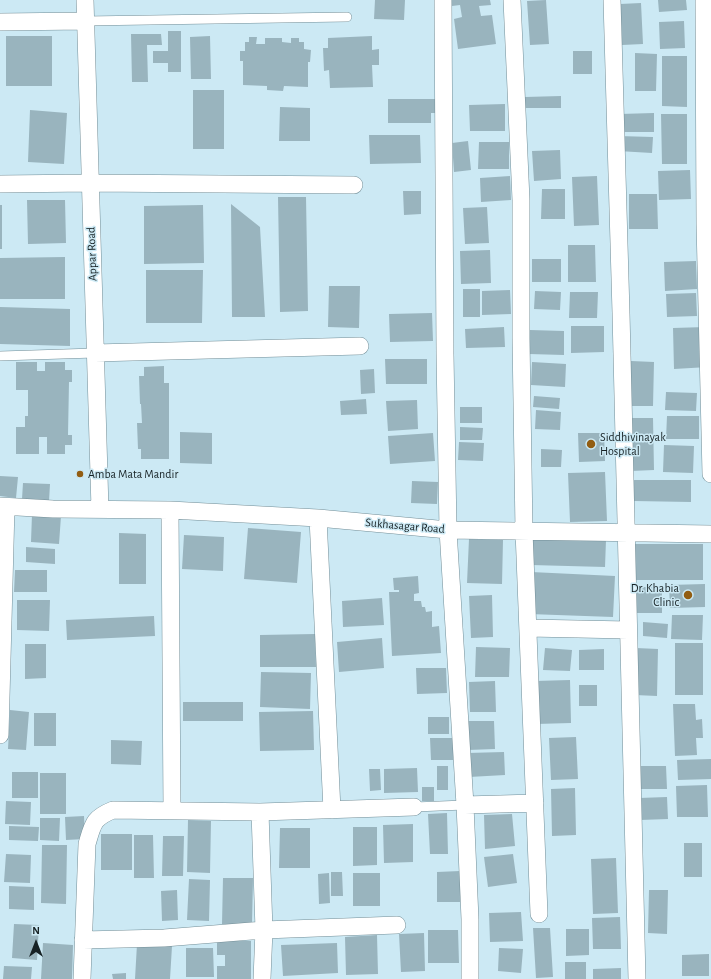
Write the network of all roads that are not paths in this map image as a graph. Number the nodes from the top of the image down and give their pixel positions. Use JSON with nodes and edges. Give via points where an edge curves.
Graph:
{"nodes":[{"id":1,"x":85,"y":0,"type":"edge"},
{"id":2,"x":443,"y":0,"type":"edge"},
{"id":3,"x":512,"y":0,"type":"edge"},
{"id":4,"x":612,"y":0,"type":"edge"},
{"id":5,"x":704,"y":0,"type":"edge"},
{"id":6,"x":347,"y":18,"type":"dead end"},
{"id":7,"x":85,"y":21,"type":"junction"},
{"id":8,"x":0,"y":22,"type":"edge"},
{"id":9,"x":90,"y":183,"type":"junction"},
{"id":10,"x":0,"y":184,"type":"edge"},
{"id":11,"x":354,"y":185,"type":"dead end"},
{"id":12,"x":360,"y":346,"type":"dead end"},
{"id":13,"x":95,"y":353,"type":"junction"},
{"id":14,"x":0,"y":356,"type":"edge"},
{"id":15,"x":711,"y":474,"type":"edge"},
{"id":16,"x":3,"y":507,"type":"edge"},
{"id":17,"x":100,"y":509,"type":"junction"},
{"id":18,"x":170,"y":510,"type":"junction"},
{"id":19,"x":318,"y":518,"type":"junction"},
{"id":20,"x":448,"y":530,"type":"junction"},
{"id":21,"x":524,"y":531,"type":"junction"},
{"id":22,"x":626,"y":533,"type":"junction"},
{"id":23,"x":711,"y":534,"type":"edge"},
{"id":24,"x":528,"y":628,"type":"junction"},
{"id":25,"x":628,"y":630,"type":"junction"},
{"id":26,"x":0,"y":735,"type":"edge"},
{"id":27,"x":535,"y":803,"type":"junction"},
{"id":28,"x":465,"y":804,"type":"junction"},
{"id":29,"x":414,"y":807,"type":"joint"},
{"id":30,"x":332,"y":810,"type":"junction"},
{"id":31,"x":172,"y":811,"type":"junction"},
{"id":32,"x":260,"y":812,"type":"junction"},
{"id":33,"x":539,"y":914,"type":"dead end"},
{"id":34,"x":397,"y":926,"type":"dead end"},
{"id":35,"x":264,"y":930,"type":"junction"},
{"id":36,"x":83,"y":940,"type":"junction"},
{"id":37,"x":82,"y":979,"type":"edge"},
{"id":38,"x":262,"y":979,"type":"edge"},
{"id":39,"x":470,"y":979,"type":"edge"},
{"id":40,"x":637,"y":979,"type":"edge"}],
"edges":[{"from":1,"to":7,"type":"street","name":"Appar Road"},
{"from":2,"to":20,"type":"street"},
{"from":3,"to":21,"type":"street","via":[[521,200]]},
{"from":4,"to":22,"type":"street"},
{"from":5,"to":15,"type":"street","via":[[705,224]]},
{"from":6,"to":7,"type":"lane"},
{"from":7,"to":8,"type":"street"},
{"from":7,"to":9,"type":"street","name":"Appar Road"},
{"from":9,"to":10,"type":"street"},
{"from":9,"to":11,"type":"street"},
{"from":9,"to":13,"type":"street","name":"Appar Road"},
{"from":12,"to":13,"type":"street"},
{"from":13,"to":14,"type":"lane"},
{"from":13,"to":17,"type":"street","name":"Appar Road"},
{"from":16,"to":17,"type":"street","name":"Sukhasagar Road"},
{"from":16,"to":26,"type":"street"},
{"from":17,"to":18,"type":"street","name":"Sukhasagar Road"},
{"from":18,"to":19,"type":"street","name":"Sukhasagar Road"},
{"from":18,"to":31,"type":"street"},
{"from":19,"to":20,"type":"street","name":"Sukhasagar Road"},
{"from":19,"to":30,"type":"street"},
{"from":20,"to":21,"type":"street","name":"Sukhasagar Road"},
{"from":20,"to":28,"type":"street"},
{"from":21,"to":22,"type":"street","name":"Sukhasagar Road"},
{"from":21,"to":24,"type":"street"},
{"from":22,"to":23,"type":"street","name":"Sukhasagar Road"},
{"from":22,"to":25,"type":"street"},
{"from":24,"to":25,"type":"street"},
{"from":24,"to":27,"type":"street"},
{"from":25,"to":40,"type":"street"},
{"from":27,"to":28,"type":"street"},
{"from":27,"to":33,"type":"street"},
{"from":28,"to":29,"type":"lane"},
{"from":28,"to":39,"type":"street"},
{"from":29,"to":30,"type":"street"},
{"from":30,"to":32,"type":"street"},
{"from":31,"to":32,"type":"street"},
{"from":31,"to":36,"type":"street","via":[[113,810],[100,816],[92,827],[87,844]]},
{"from":32,"to":35,"type":"street"},
{"from":34,"to":35,"type":"street"},
{"from":35,"to":36,"type":"street","via":[[164,938]]},
{"from":35,"to":38,"type":"street"},
{"from":36,"to":37,"type":"street"}]}
